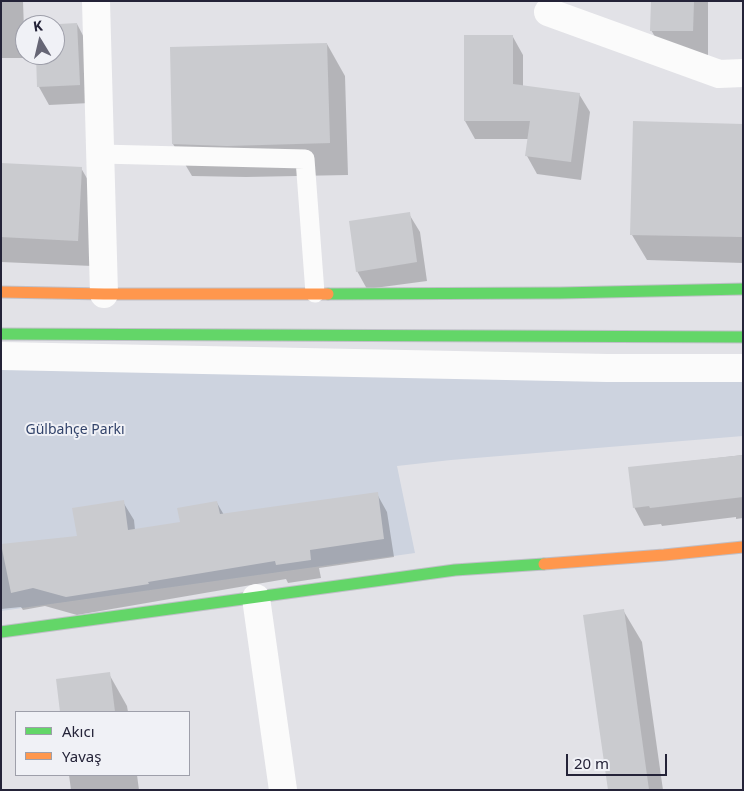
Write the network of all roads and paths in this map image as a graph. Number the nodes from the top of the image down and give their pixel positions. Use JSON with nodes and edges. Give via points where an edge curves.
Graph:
{"nodes":[{"id":1,"x":96,"y":1,"type":"edge"},
{"id":2,"x":548,"y":12,"type":"dead end"},
{"id":3,"x":743,"y":73,"type":"edge"},
{"id":4,"x":100,"y":154,"type":"junction"},
{"id":5,"x":741,"y":287,"type":"edge"},
{"id":6,"x":1,"y":292,"type":"edge"},
{"id":7,"x":315,"y":293,"type":"junction"},
{"id":8,"x":104,"y":294,"type":"junction"},
{"id":9,"x":1,"y":334,"type":"edge"},
{"id":10,"x":743,"y":337,"type":"edge"},
{"id":11,"x":1,"y":356,"type":"edge"},
{"id":12,"x":743,"y":368,"type":"edge"},
{"id":13,"x":743,"y":548,"type":"edge"},
{"id":14,"x":256,"y":598,"type":"junction"},
{"id":15,"x":1,"y":632,"type":"edge"},
{"id":16,"x":283,"y":790,"type":"edge"}],
"edges":[{"from":1,"to":4,"type":"street"},
{"from":2,"to":3,"type":"street","via":[[719,74]]},
{"from":4,"to":7,"type":"lane","via":[[305,158]]},
{"from":4,"to":8,"type":"street"},
{"from":5,"to":7,"type":"main road"},
{"from":6,"to":8,"type":"main road"},
{"from":7,"to":8,"type":"main road"},
{"from":9,"to":10,"type":"main road"},
{"from":11,"to":12,"type":"street"},
{"from":13,"to":14,"type":"main road","via":[[456,570]]},
{"from":14,"to":15,"type":"main road"},
{"from":14,"to":16,"type":"street"}]}
